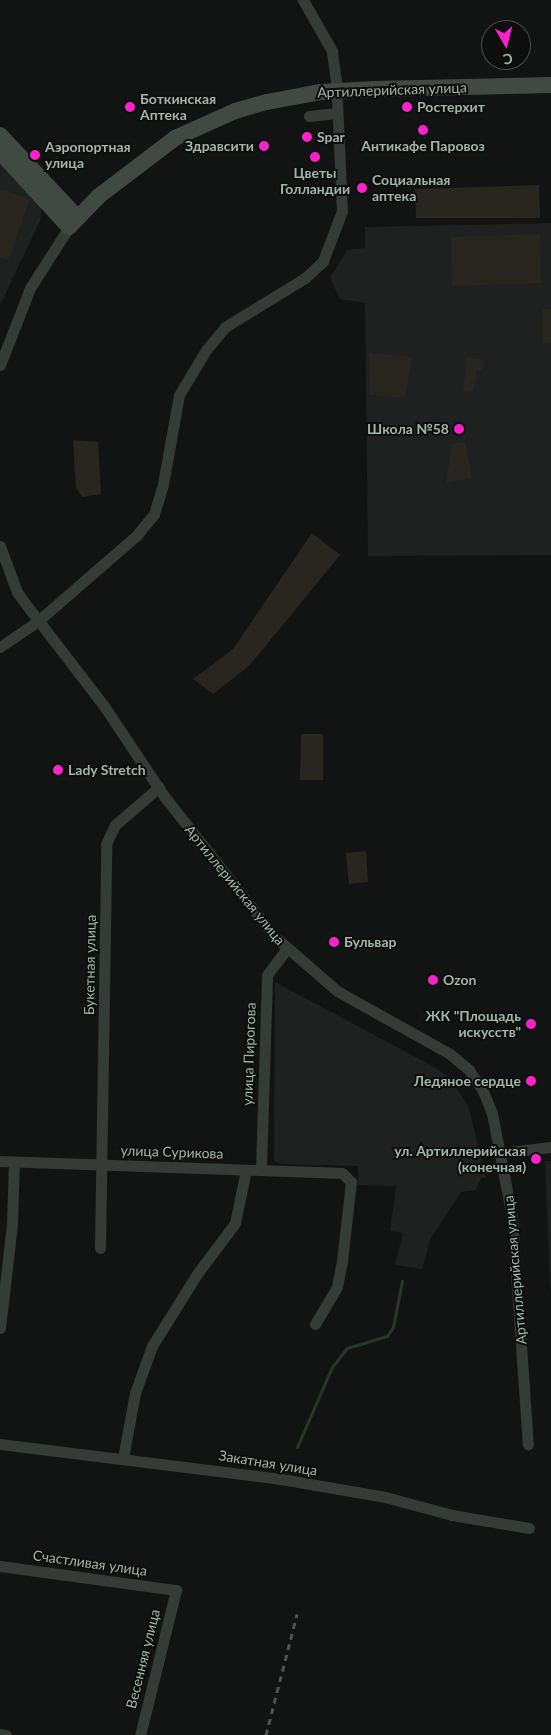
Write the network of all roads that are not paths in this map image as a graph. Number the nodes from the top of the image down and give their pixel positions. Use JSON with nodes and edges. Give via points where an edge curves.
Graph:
{"nodes":[{"id":1,"x":303,"y":0,"type":"edge"},
{"id":2,"x":551,"y":85,"type":"edge"},
{"id":3,"x":337,"y":91,"type":"junction"},
{"id":4,"x":337,"y":113,"type":"junction"},
{"id":5,"x":309,"y":116,"type":"dead end"},
{"id":6,"x":0,"y":135,"type":"edge"},
{"id":7,"x":0,"y":152,"type":"edge"},
{"id":8,"x":73,"y":222,"type":"junction"},
{"id":9,"x":0,"y":364,"type":"edge"},
{"id":10,"x":0,"y":546,"type":"edge"},
{"id":11,"x":38,"y":620,"type":"junction"},
{"id":12,"x":0,"y":647,"type":"edge"},
{"id":13,"x":159,"y":787,"type":"junction"},
{"id":14,"x":287,"y":948,"type":"junction"},
{"id":15,"x":551,"y":1147,"type":"edge"},
{"id":16,"x":500,"y":1153,"type":"junction"},
{"id":17,"x":0,"y":1162,"type":"edge"},
{"id":18,"x":14,"y":1162,"type":"junction"},
{"id":19,"x":102,"y":1164,"type":"junction"},
{"id":20,"x":261,"y":1168,"type":"junction"},
{"id":21,"x":246,"y":1170,"type":"junction"},
{"id":22,"x":100,"y":1248,"type":"dead end"},
{"id":23,"x":315,"y":1324,"type":"dead end"},
{"id":24,"x":0,"y":1328,"type":"edge"},
{"id":25,"x":0,"y":1444,"type":"edge"},
{"id":26,"x":528,"y":1444,"type":"dead end"},
{"id":27,"x":123,"y":1458,"type":"junction"},
{"id":28,"x":529,"y":1528,"type":"dead end"},
{"id":29,"x":0,"y":1566,"type":"edge"},
{"id":30,"x":176,"y":1590,"type":"joint"},
{"id":31,"x":0,"y":1734,"type":"edge"},
{"id":32,"x":6,"y":1735,"type":"edge"},
{"id":33,"x":140,"y":1735,"type":"edge"}],
"edges":[{"from":1,"to":3,"type":"street","via":[[332,50]]},
{"from":2,"to":3,"type":"main road","name":"Артиллерийская улица"},
{"from":3,"to":4,"type":"street"},
{"from":3,"to":8,"type":"main road","name":"Артиллерийская улица","via":[[268,102],[202,125],[147,158]]},
{"from":4,"to":5,"type":"street"},
{"from":4,"to":11,"type":"street","via":[[342,211],[322,261],[305,278],[225,327],[206,350],[179,395],[163,484],[154,514],[137,535]]},
{"from":6,"to":8,"type":"main road"},
{"from":7,"to":8,"type":"main road"},
{"from":8,"to":9,"type":"street","name":"Артиллерийская улица","via":[[30,288]]},
{"from":10,"to":11,"type":"street","name":"Артиллерийская улица","via":[[17,592]]},
{"from":11,"to":12,"type":"street"},
{"from":11,"to":13,"type":"street","name":"Артиллерийская улица","via":[[104,706]]},
{"from":13,"to":14,"type":"street","name":"Артиллерийская улица","via":[[248,905]]},
{"from":13,"to":19,"type":"street","name":"Букетная улица","via":[[115,825],[106,844]]},
{"from":14,"to":16,"type":"street","name":"Артиллерийская улица","via":[[337,991],[450,1054],[469,1070],[492,1113]]},
{"from":14,"to":20,"type":"street","name":"улица Пирогова","via":[[267,975]]},
{"from":15,"to":16,"type":"street"},
{"from":16,"to":26,"type":"street","name":"Артиллерийская улица","via":[[514,1232]]},
{"from":17,"to":18,"type":"street","name":"улица Сурикова"},
{"from":18,"to":19,"type":"street","name":"улица Сурикова"},
{"from":18,"to":24,"type":"street","via":[[12,1224]]},
{"from":19,"to":21,"type":"street","name":"улица Сурикова"},
{"from":19,"to":22,"type":"street","name":"Букетная улица"},
{"from":20,"to":21,"type":"street","name":"улица Сурикова"},
{"from":20,"to":23,"type":"street","name":"улица Сурикова","via":[[342,1173],[351,1182],[337,1287]]},
{"from":21,"to":27,"type":"street","via":[[235,1223],[197,1274],[152,1346],[135,1393]]},
{"from":25,"to":27,"type":"street","name":"Закатная улица"},
{"from":27,"to":28,"type":"street","name":"Закатная улица","via":[[385,1497],[452,1515]]},
{"from":29,"to":30,"type":"street","name":"Счастливая улица"},
{"from":30,"to":33,"type":"street","name":"Весенняя улица"},
{"from":31,"to":32,"type":"street"}]}
